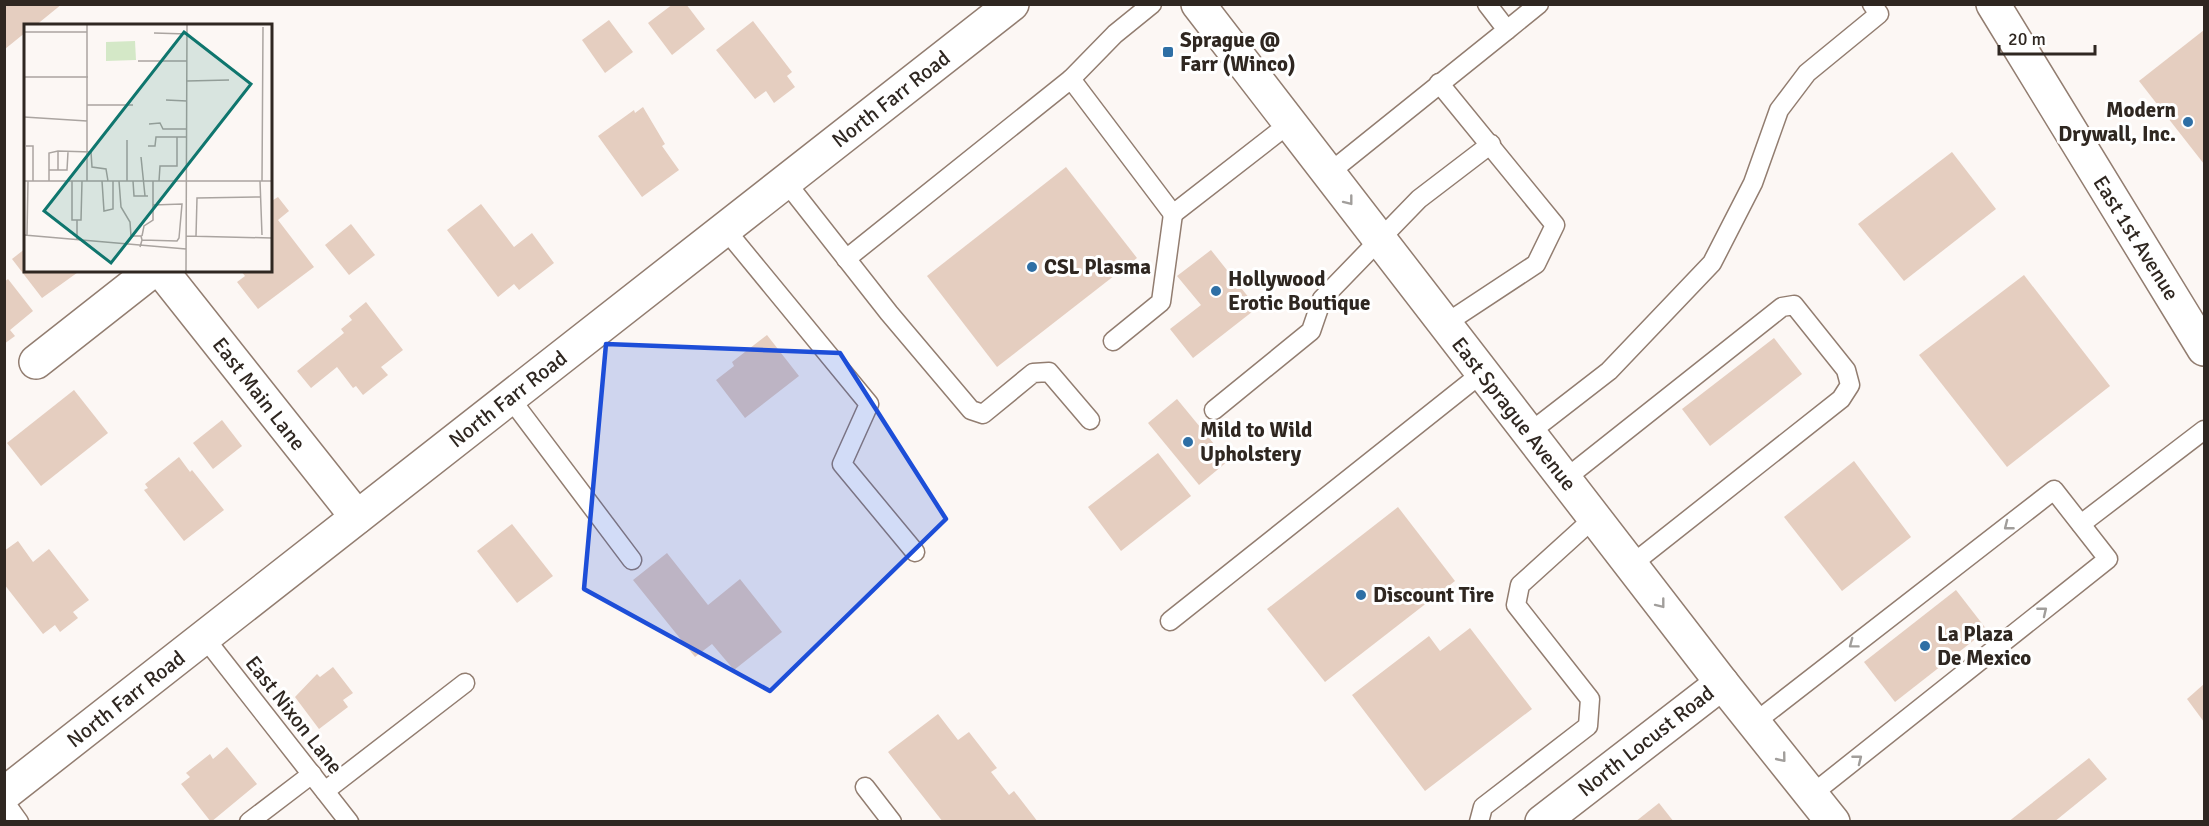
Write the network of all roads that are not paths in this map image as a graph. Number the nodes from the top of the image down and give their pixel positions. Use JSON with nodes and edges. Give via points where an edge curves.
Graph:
{"nodes":[{"id":1,"x":1012,"y":4,"type":"edge"},
{"id":2,"x":1152,"y":4,"type":"edge"},
{"id":3,"x":1198,"y":4,"type":"edge"},
{"id":4,"x":1487,"y":4,"type":"edge"},
{"id":5,"x":1539,"y":4,"type":"edge"},
{"id":6,"x":1872,"y":4,"type":"edge"},
{"id":7,"x":1993,"y":4,"type":"edge"},
{"id":8,"x":1508,"y":30,"type":"junction"},
{"id":9,"x":1071,"y":79,"type":"junction"},
{"id":10,"x":1439,"y":83,"type":"junction"},
{"id":11,"x":1290,"y":123,"type":"junction"},
{"id":12,"x":1491,"y":144,"type":"junction"},
{"id":13,"x":1329,"y":173,"type":"junction"},
{"id":14,"x":786,"y":182,"type":"junction"},
{"id":15,"x":1173,"y":214,"type":"junction"},
{"id":16,"x":725,"y":229,"type":"junction"},
{"id":17,"x":1380,"y":240,"type":"junction"},
{"id":18,"x":846,"y":259,"type":"junction"},
{"id":19,"x":150,"y":272,"type":"edge"},
{"id":20,"x":163,"y":272,"type":"edge"},
{"id":21,"x":1445,"y":324,"type":"junction"},
{"id":22,"x":1113,"y":341,"type":"dead end"},
{"id":23,"x":2205,"y":349,"type":"edge"},
{"id":24,"x":36,"y":362,"type":"dead end"},
{"id":25,"x":1482,"y":373,"type":"junction"},
{"id":26,"x":510,"y":398,"type":"junction"},
{"id":27,"x":1214,"y":410,"type":"dead end"},
{"id":28,"x":1090,"y":420,"type":"dead end"},
{"id":29,"x":2205,"y":430,"type":"edge"},
{"id":30,"x":1529,"y":433,"type":"junction"},
{"id":31,"x":1565,"y":479,"type":"junction"},
{"id":32,"x":357,"y":518,"type":"junction"},
{"id":33,"x":1594,"y":518,"type":"junction"},
{"id":34,"x":2081,"y":524,"type":"junction"},
{"id":35,"x":915,"y":552,"type":"dead end"},
{"id":36,"x":632,"y":560,"type":"dead end"},
{"id":37,"x":1630,"y":565,"type":"junction"},
{"id":38,"x":1170,"y":621,"type":"dead end"},
{"id":39,"x":204,"y":637,"type":"junction"},
{"id":40,"x":465,"y":683,"type":"dead end"},
{"id":41,"x":1722,"y":683,"type":"junction"},
{"id":42,"x":1754,"y":723,"type":"junction"},
{"id":43,"x":312,"y":774,"type":"junction"},
{"id":44,"x":865,"y":787,"type":"dead end"},
{"id":45,"x":325,"y":791,"type":"junction"},
{"id":46,"x":4,"y":794,"type":"edge"},
{"id":47,"x":1811,"y":795,"type":"junction"},
{"id":48,"x":4,"y":801,"type":"edge"},
{"id":49,"x":19,"y":822,"type":"edge"},
{"id":50,"x":249,"y":822,"type":"edge"},
{"id":51,"x":349,"y":822,"type":"edge"},
{"id":52,"x":892,"y":822,"type":"edge"},
{"id":53,"x":1479,"y":822,"type":"edge"},
{"id":54,"x":1542,"y":822,"type":"edge"},
{"id":55,"x":1833,"y":822,"type":"edge"}],
"edges":[{"from":1,"to":14,"type":"street","name":"North Farr Road"},
{"from":2,"to":9,"type":"lane","via":[[1115,34]]},
{"from":3,"to":11,"type":"street","name":"East Sprague Avenue"},
{"from":4,"to":8,"type":"lane"},
{"from":5,"to":8,"type":"lane"},
{"from":6,"to":30,"type":"lane","via":[[1879,14],[1807,73],[1779,110],[1753,183],[1712,263],[1609,370]]},
{"from":7,"to":23,"type":"street","name":"East 1st Avenue"},
{"from":8,"to":10,"type":"lane"},
{"from":9,"to":15,"type":"lane"},
{"from":9,"to":18,"type":"lane"},
{"from":10,"to":12,"type":"lane"},
{"from":10,"to":13,"type":"lane"},
{"from":11,"to":13,"type":"street","name":"East Sprague Avenue"},
{"from":11,"to":15,"type":"lane"},
{"from":12,"to":17,"type":"lane","via":[[1419,199]]},
{"from":12,"to":21,"type":"lane","via":[[1555,225],[1536,264]]},
{"from":13,"to":17,"type":"street","name":"East Sprague Avenue","one_way":true},
{"from":14,"to":16,"type":"street","name":"North Farr Road"},
{"from":14,"to":18,"type":"lane"},
{"from":15,"to":22,"type":"lane","via":[[1161,302]]},
{"from":16,"to":26,"type":"street","name":"North Farr Road"},
{"from":16,"to":35,"type":"lane","via":[[869,404],[842,464]]},
{"from":17,"to":21,"type":"street","name":"East Sprague Avenue"},
{"from":17,"to":27,"type":"lane","via":[[1322,299],[1311,331]]},
{"from":18,"to":28,"type":"lane","via":[[970,410],[983,414],[1033,374],[1049,372]]},
{"from":19,"to":24,"type":"street"},
{"from":20,"to":32,"type":"street","name":"East Main Lane"},
{"from":21,"to":25,"type":"street","name":"East Sprague Avenue"},
{"from":25,"to":30,"type":"street","name":"East Sprague Avenue"},
{"from":25,"to":38,"type":"lane"},
{"from":26,"to":32,"type":"street","name":"North Farr Road"},
{"from":26,"to":36,"type":"lane"},
{"from":29,"to":34,"type":"lane"},
{"from":30,"to":31,"type":"street","name":"East Sprague Avenue"},
{"from":31,"to":33,"type":"street","name":"East Sprague Avenue"},
{"from":31,"to":37,"type":"lane","via":[[1782,307],[1794,305],[1846,370],[1850,385],[1841,399]]},
{"from":32,"to":39,"type":"street","name":"North Farr Road"},
{"from":33,"to":37,"type":"street","name":"East Sprague Avenue"},
{"from":33,"to":53,"type":"lane","via":[[1520,585],[1516,605],[1590,699],[1588,726],[1483,807]]},
{"from":34,"to":42,"type":"lane","one_way":true,"via":[[2054,490]]},
{"from":47,"to":34,"type":"lane","one_way":true,"via":[[2108,559]]},
{"from":37,"to":41,"type":"street","name":"East Sprague Avenue","one_way":true},
{"from":39,"to":43,"type":"lane","name":"East Nixon Lane"},
{"from":39,"to":46,"type":"street","name":"North Farr Road"},
{"from":40,"to":45,"type":"lane"},
{"from":41,"to":42,"type":"street","name":"East Sprague Avenue"},
{"from":41,"to":54,"type":"street","name":"North Locust Road"},
{"from":42,"to":47,"type":"street","name":"East Sprague Avenue","one_way":true},
{"from":43,"to":45,"type":"lane","name":"East Nixon Lane"},
{"from":43,"to":50,"type":"lane"},
{"from":44,"to":52,"type":"lane"},
{"from":45,"to":51,"type":"lane","name":"East Nixon Lane"},
{"from":47,"to":55,"type":"street","name":"East Sprague Avenue"},
{"from":48,"to":49,"type":"lane"}]}
